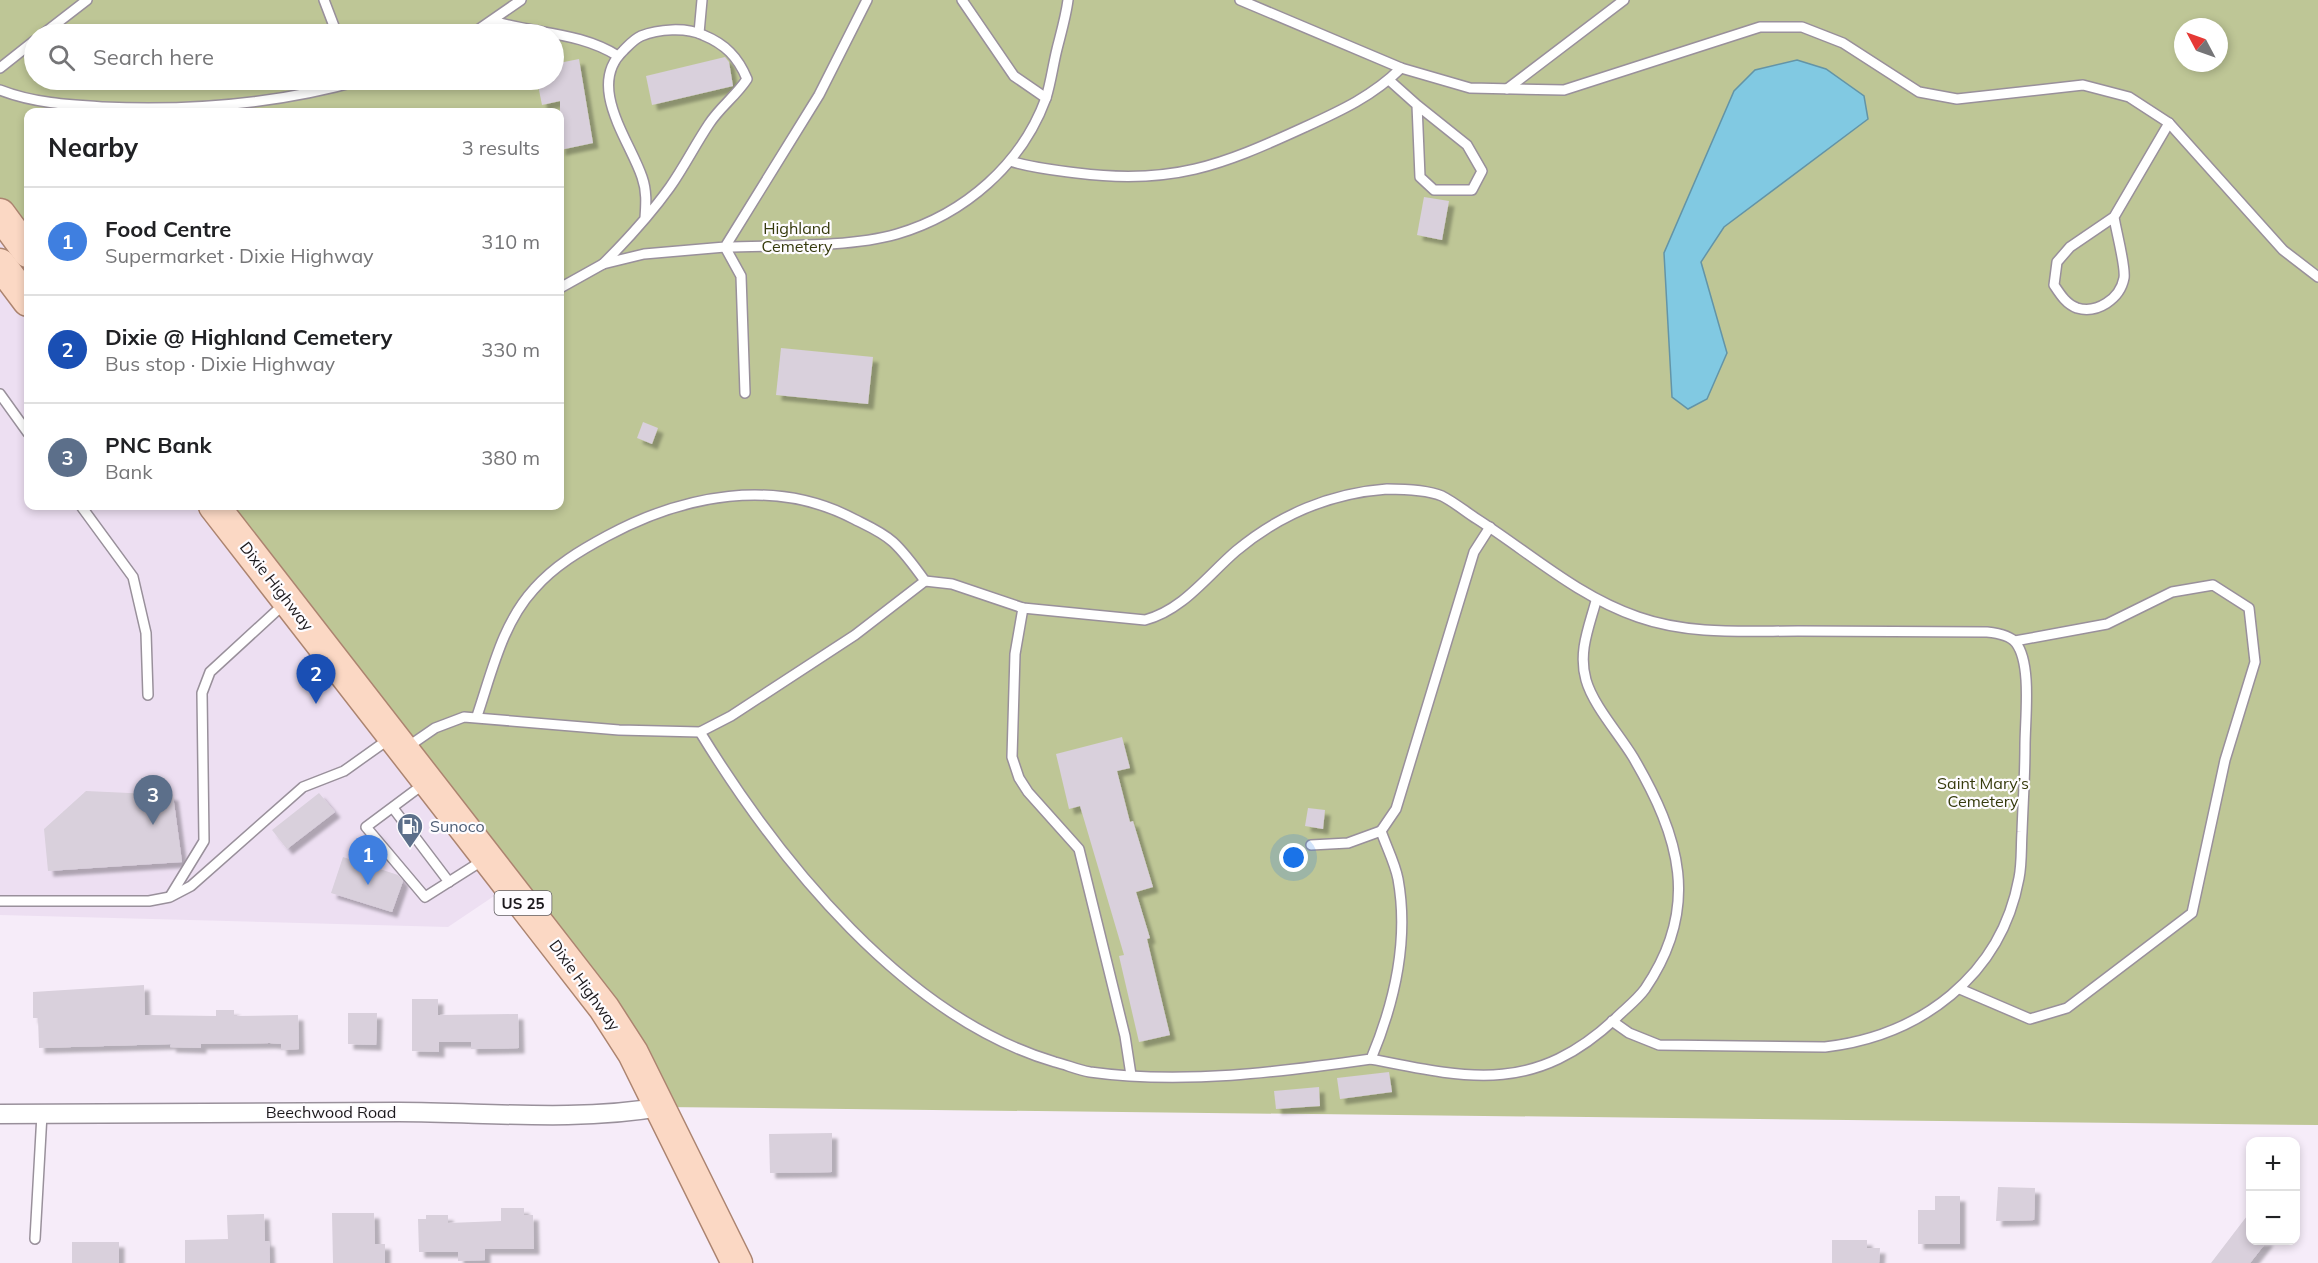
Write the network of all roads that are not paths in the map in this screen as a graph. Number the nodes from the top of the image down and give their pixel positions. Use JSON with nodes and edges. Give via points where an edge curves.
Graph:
{"nodes":[{"id":1,"x":87,"y":0,"type":"edge"},
{"id":2,"x":324,"y":0,"type":"edge"},
{"id":3,"x":521,"y":0,"type":"edge"},
{"id":4,"x":702,"y":0,"type":"edge"},
{"id":5,"x":867,"y":0,"type":"edge"},
{"id":6,"x":962,"y":0,"type":"edge"},
{"id":7,"x":1068,"y":0,"type":"edge"},
{"id":8,"x":1240,"y":0,"type":"edge"},
{"id":9,"x":1624,"y":0,"type":"edge"},
{"id":10,"x":493,"y":21,"type":"junction"},
{"id":11,"x":56,"y":24,"type":"edge"},
{"id":12,"x":333,"y":24,"type":"edge"},
{"id":13,"x":488,"y":24,"type":"edge"},
{"id":14,"x":503,"y":24,"type":"edge"},
{"id":15,"x":699,"y":33,"type":"junction"},
{"id":16,"x":564,"y":35,"type":"edge"},
{"id":17,"x":24,"y":49,"type":"edge"},
{"id":18,"x":618,"y":56,"type":"junction"},
{"id":19,"x":1401,"y":68,"type":"junction"},
{"id":20,"x":0,"y":69,"type":"edge"},
{"id":21,"x":1389,"y":80,"type":"junction"},
{"id":22,"x":1507,"y":89,"type":"junction"},
{"id":23,"x":0,"y":90,"type":"edge"},
{"id":24,"x":320,"y":90,"type":"edge"},
{"id":25,"x":1046,"y":98,"type":"junction"},
{"id":26,"x":1417,"y":105,"type":"junction"},
{"id":27,"x":131,"y":108,"type":"edge"},
{"id":28,"x":166,"y":108,"type":"edge"},
{"id":29,"x":2169,"y":123,"type":"junction"},
{"id":30,"x":1010,"y":161,"type":"junction"},
{"id":31,"x":0,"y":214,"type":"edge"},
{"id":32,"x":2114,"y":217,"type":"junction"},
{"id":33,"x":645,"y":218,"type":"junction"},
{"id":34,"x":24,"y":247,"type":"edge"},
{"id":35,"x":725,"y":247,"type":"junction"},
{"id":36,"x":0,"y":264,"type":"edge"},
{"id":37,"x":603,"y":264,"type":"junction"},
{"id":38,"x":2318,"y":277,"type":"edge"},
{"id":39,"x":564,"y":286,"type":"edge"},
{"id":40,"x":24,"y":296,"type":"edge"},
{"id":41,"x":745,"y":393,"type":"dead end"},
{"id":42,"x":0,"y":394,"type":"edge"},
{"id":43,"x":24,"y":427,"type":"edge"},
{"id":44,"x":84,"y":510,"type":"edge"},
{"id":45,"x":217,"y":510,"type":"edge"},
{"id":46,"x":1490,"y":527,"type":"junction"},
{"id":47,"x":925,"y":580,"type":"junction"},
{"id":48,"x":288,"y":600,"type":"junction"},
{"id":49,"x":1596,"y":601,"type":"junction"},
{"id":50,"x":1023,"y":608,"type":"junction"},
{"id":51,"x":2015,"y":641,"type":"junction"},
{"id":52,"x":148,"y":695,"type":"dead end"},
{"id":53,"x":477,"y":716,"type":"junction"},
{"id":54,"x":700,"y":732,"type":"junction"},
{"id":55,"x":399,"y":743,"type":"junction"},
{"id":56,"x":428,"y":781,"type":"junction"},
{"id":57,"x":393,"y":808,"type":"junction"},
{"id":58,"x":1381,"y":831,"type":"junction"},
{"id":59,"x":1311,"y":845,"type":"dead end"},
{"id":60,"x":487,"y":858,"type":"junction"},
{"id":61,"x":449,"y":882,"type":"junction"},
{"id":62,"x":170,"y":897,"type":"junction"},
{"id":63,"x":0,"y":901,"type":"edge"},
{"id":64,"x":1960,"y":989,"type":"junction"},
{"id":65,"x":1612,"y":1021,"type":"junction"},
{"id":66,"x":1371,"y":1059,"type":"junction"},
{"id":67,"x":1131,"y":1075,"type":"junction"},
{"id":68,"x":661,"y":1107,"type":"junction"},
{"id":69,"x":0,"y":1114,"type":"edge"},
{"id":70,"x":42,"y":1114,"type":"junction"},
{"id":71,"x":35,"y":1239,"type":"dead end"},
{"id":72,"x":737,"y":1263,"type":"edge"}],
"edges":[{"from":1,"to":11,"type":"lane"},
{"from":2,"to":12,"type":"lane"},
{"from":3,"to":10,"type":"lane"},
{"from":4,"to":15,"type":"lane"},
{"from":5,"to":35,"type":"lane","via":[[819,95]]},
{"from":6,"to":25,"type":"lane","via":[[1014,76]]},
{"from":7,"to":25,"type":"lane"},
{"from":8,"to":19,"type":"lane"},
{"from":9,"to":22,"type":"lane"},
{"from":10,"to":13,"type":"lane"},
{"from":10,"to":14,"type":"lane"},
{"from":15,"to":18,"type":"lane","via":[[650,32],[636,38]]},
{"from":15,"to":33,"type":"lane","via":[[714,39],[738,59],[747,78],[709,124],[670,187]]},
{"from":16,"to":18,"type":"lane","via":[[602,46]]},
{"from":17,"to":20,"type":"lane"},
{"from":18,"to":33,"type":"lane","via":[[608,91],[643,178],[647,195]]},
{"from":19,"to":21,"type":"lane"},
{"from":19,"to":22,"type":"lane","via":[[1470,88]]},
{"from":21,"to":26,"type":"lane"},
{"from":21,"to":30,"type":"lane","via":[[1333,114],[1266,145],[1193,171],[1136,178],[1028,167]]},
{"from":22,"to":29,"type":"lane","via":[[1564,90],[1760,27],[1802,27],[1843,43],[1919,92],[1957,99],[2083,85],[2129,97]]},
{"from":23,"to":27,"type":"lane","via":[[21,98]]},
{"from":24,"to":28,"type":"lane","via":[[224,105]]},
{"from":25,"to":30,"type":"lane"},
{"from":26,"to":26,"type":"lane","via":[[1467,145],[1482,171],[1472,190],[1434,190],[1420,177]]},
{"from":29,"to":32,"type":"lane"},
{"from":29,"to":38,"type":"lane","via":[[2283,250]]},
{"from":30,"to":35,"type":"lane","via":[[1001,174],[939,218],[897,234],[852,241]]},
{"from":31,"to":34,"type":"main road"},
{"from":32,"to":32,"type":"lane","via":[[2124,278],[2113,299],[2098,309],[2078,308],[2063,300],[2054,285],[2057,262],[2070,247]]},
{"from":33,"to":37,"type":"lane"},
{"from":35,"to":37,"type":"lane","via":[[644,254]]},
{"from":35,"to":41,"type":"lane","via":[[741,276]]},
{"from":36,"to":40,"type":"main road"},
{"from":37,"to":39,"type":"lane"},
{"from":42,"to":43,"type":"lane"},
{"from":44,"to":52,"type":"lane","via":[[133,577],[146,633]]},
{"from":45,"to":48,"type":"main road","name":"Dixie Highway","number":"US 25"},
{"from":46,"to":49,"type":"lane"},
{"from":46,"to":50,"type":"lane","via":[[1441,496],[1386,489],[1334,497],[1266,529],[1161,616],[1145,620]]},
{"from":46,"to":58,"type":"lane","via":[[1474,552],[1396,809]]},
{"from":47,"to":50,"type":"lane","via":[[952,584]]},
{"from":47,"to":53,"type":"lane","via":[[893,542],[840,512],[797,498],[774,496],[715,496],[688,502],[658,512],[582,550],[535,587],[506,631]]},
{"from":47,"to":54,"type":"lane","via":[[855,635]]},
{"from":48,"to":55,"type":"main road","name":"Dixie Highway","number":"US 25"},
{"from":48,"to":62,"type":"lane","via":[[210,672],[202,693],[204,842]]},
{"from":49,"to":51,"type":"lane","via":[[1638,618],[1676,627],[1722,631],[1987,632],[2001,633]]},
{"from":49,"to":65,"type":"lane","via":[[1583,646],[1587,682],[1665,821],[1680,881],[1674,933],[1663,958],[1644,991]]},
{"from":50,"to":67,"type":"lane","via":[[1015,654],[1012,757],[1028,792],[1079,849]]},
{"from":51,"to":64,"type":"lane","via":[[2024,659],[2020,875],[2015,899],[1998,938]]},
{"from":51,"to":64,"type":"lane","via":[[2107,624],[2172,592],[2213,585],[2249,608],[2255,662],[2225,760],[2192,912],[2067,1008],[2030,1018]]},
{"from":53,"to":54,"type":"lane"},
{"from":53,"to":55,"type":"lane","via":[[464,717]]},
{"from":54,"to":67,"type":"lane","via":[[731,783],[782,852],[824,900],[937,1003],[987,1036],[1027,1054],[1088,1071]]},
{"from":55,"to":56,"type":"main road","name":"Dixie Highway","number":"US 25"},
{"from":55,"to":62,"type":"lane","via":[[303,787],[191,886]]},
{"from":56,"to":57,"type":"lane"},
{"from":56,"to":60,"type":"main road","name":"Dixie Highway","number":"US 25"},
{"from":57,"to":61,"type":"lane"},
{"from":57,"to":61,"type":"lane","via":[[366,827],[425,897]]},
{"from":58,"to":59,"type":"lane","via":[[1348,843]]},
{"from":58,"to":66,"type":"lane","via":[[1398,877],[1402,914],[1389,1014]]},
{"from":60,"to":61,"type":"lane"},
{"from":60,"to":68,"type":"main road","name":"Dixie Highway","number":"US 25","via":[[604,1008]]},
{"from":62,"to":63,"type":"lane","via":[[138,902]]},
{"from":64,"to":65,"type":"lane","via":[[1901,1028],[1825,1047],[1659,1045]]},
{"from":65,"to":66,"type":"lane","via":[[1575,1051],[1524,1071],[1496,1077],[1465,1076]]},
{"from":66,"to":67,"type":"lane","via":[[1290,1071]]},
{"from":68,"to":70,"type":"street","name":"Beechwood Road","via":[[578,1116],[400,1112]]},
{"from":68,"to":72,"type":"main road","name":"Dixie Highway","number":"US 25"},
{"from":69,"to":70,"type":"street","name":"Beechwood Road"},
{"from":70,"to":71,"type":"lane"}]}
